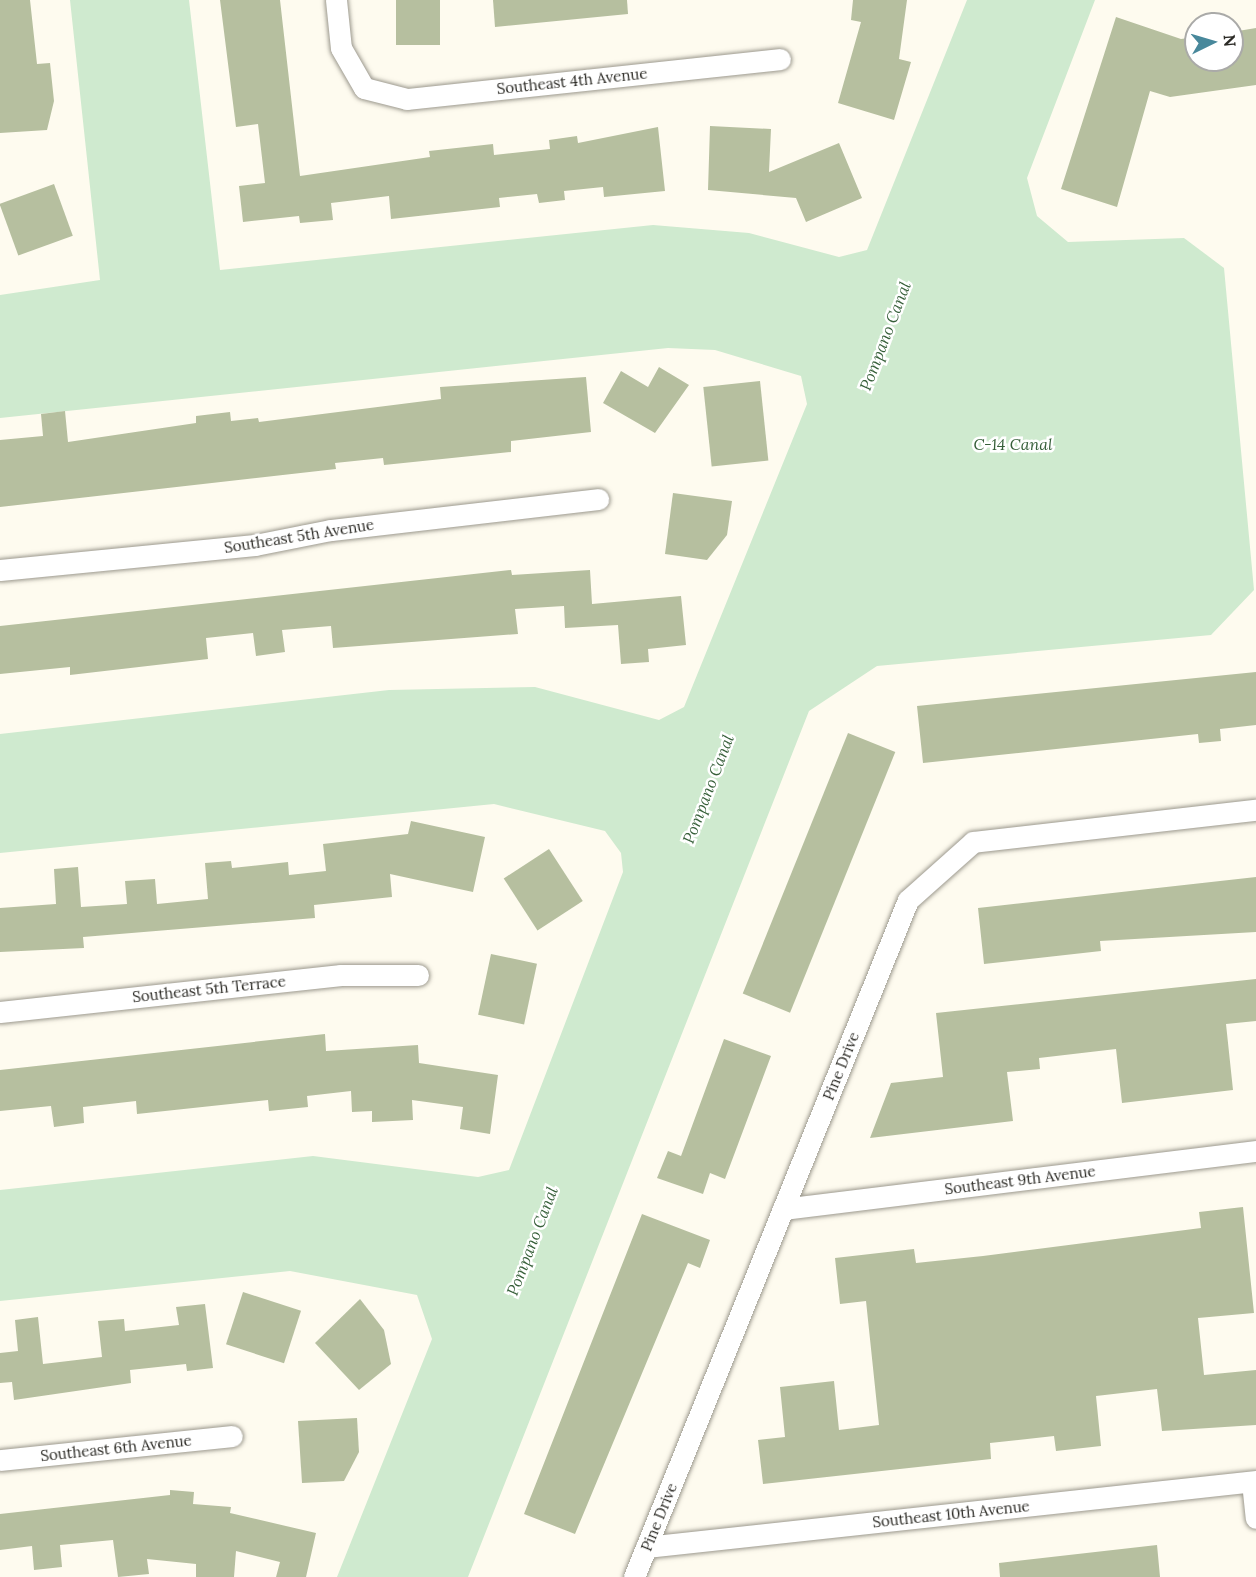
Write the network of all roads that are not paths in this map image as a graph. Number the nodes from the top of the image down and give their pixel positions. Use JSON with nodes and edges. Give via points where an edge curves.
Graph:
{"nodes":[{"id":1,"x":336,"y":0,"type":"edge"},
{"id":2,"x":780,"y":59,"type":"dead end"},
{"id":3,"x":598,"y":499,"type":"dead end"},
{"id":4,"x":0,"y":570,"type":"edge"},
{"id":5,"x":1256,"y":810,"type":"edge"},
{"id":6,"x":418,"y":975,"type":"dead end"},
{"id":7,"x":0,"y":1012,"type":"edge"},
{"id":8,"x":1256,"y":1151,"type":"edge"},
{"id":9,"x":783,"y":1209,"type":"junction"},
{"id":10,"x":232,"y":1436,"type":"dead end"},
{"id":11,"x":0,"y":1460,"type":"edge"},
{"id":12,"x":1254,"y":1482,"type":"edge"},
{"id":13,"x":1256,"y":1518,"type":"edge"},
{"id":14,"x":646,"y":1547,"type":"junction"},
{"id":15,"x":634,"y":1577,"type":"edge"}],
"edges":[{"from":1,"to":2,"type":"street","name":"Southeast 4th Avenue","via":[[341,48],[364,88],[407,99]]},
{"from":3,"to":4,"type":"street","name":"Southeast 5th Avenue","via":[[331,530],[255,545]]},
{"from":5,"to":9,"type":"street","name":"Pine Drive","via":[[973,842],[908,900]]},
{"from":6,"to":7,"type":"street","name":"Southeast 5th Terrace","via":[[341,975]]},
{"from":8,"to":9,"type":"street","name":"Southeast 9th Avenue"},
{"from":9,"to":14,"type":"street","name":"Pine Drive"},
{"from":10,"to":11,"type":"street","name":"Southeast 6th Avenue"},
{"from":12,"to":13,"type":"street"},
{"from":12,"to":14,"type":"street","name":"Southeast 10th Avenue"},
{"from":14,"to":15,"type":"street","name":"Pine Drive"}]}
